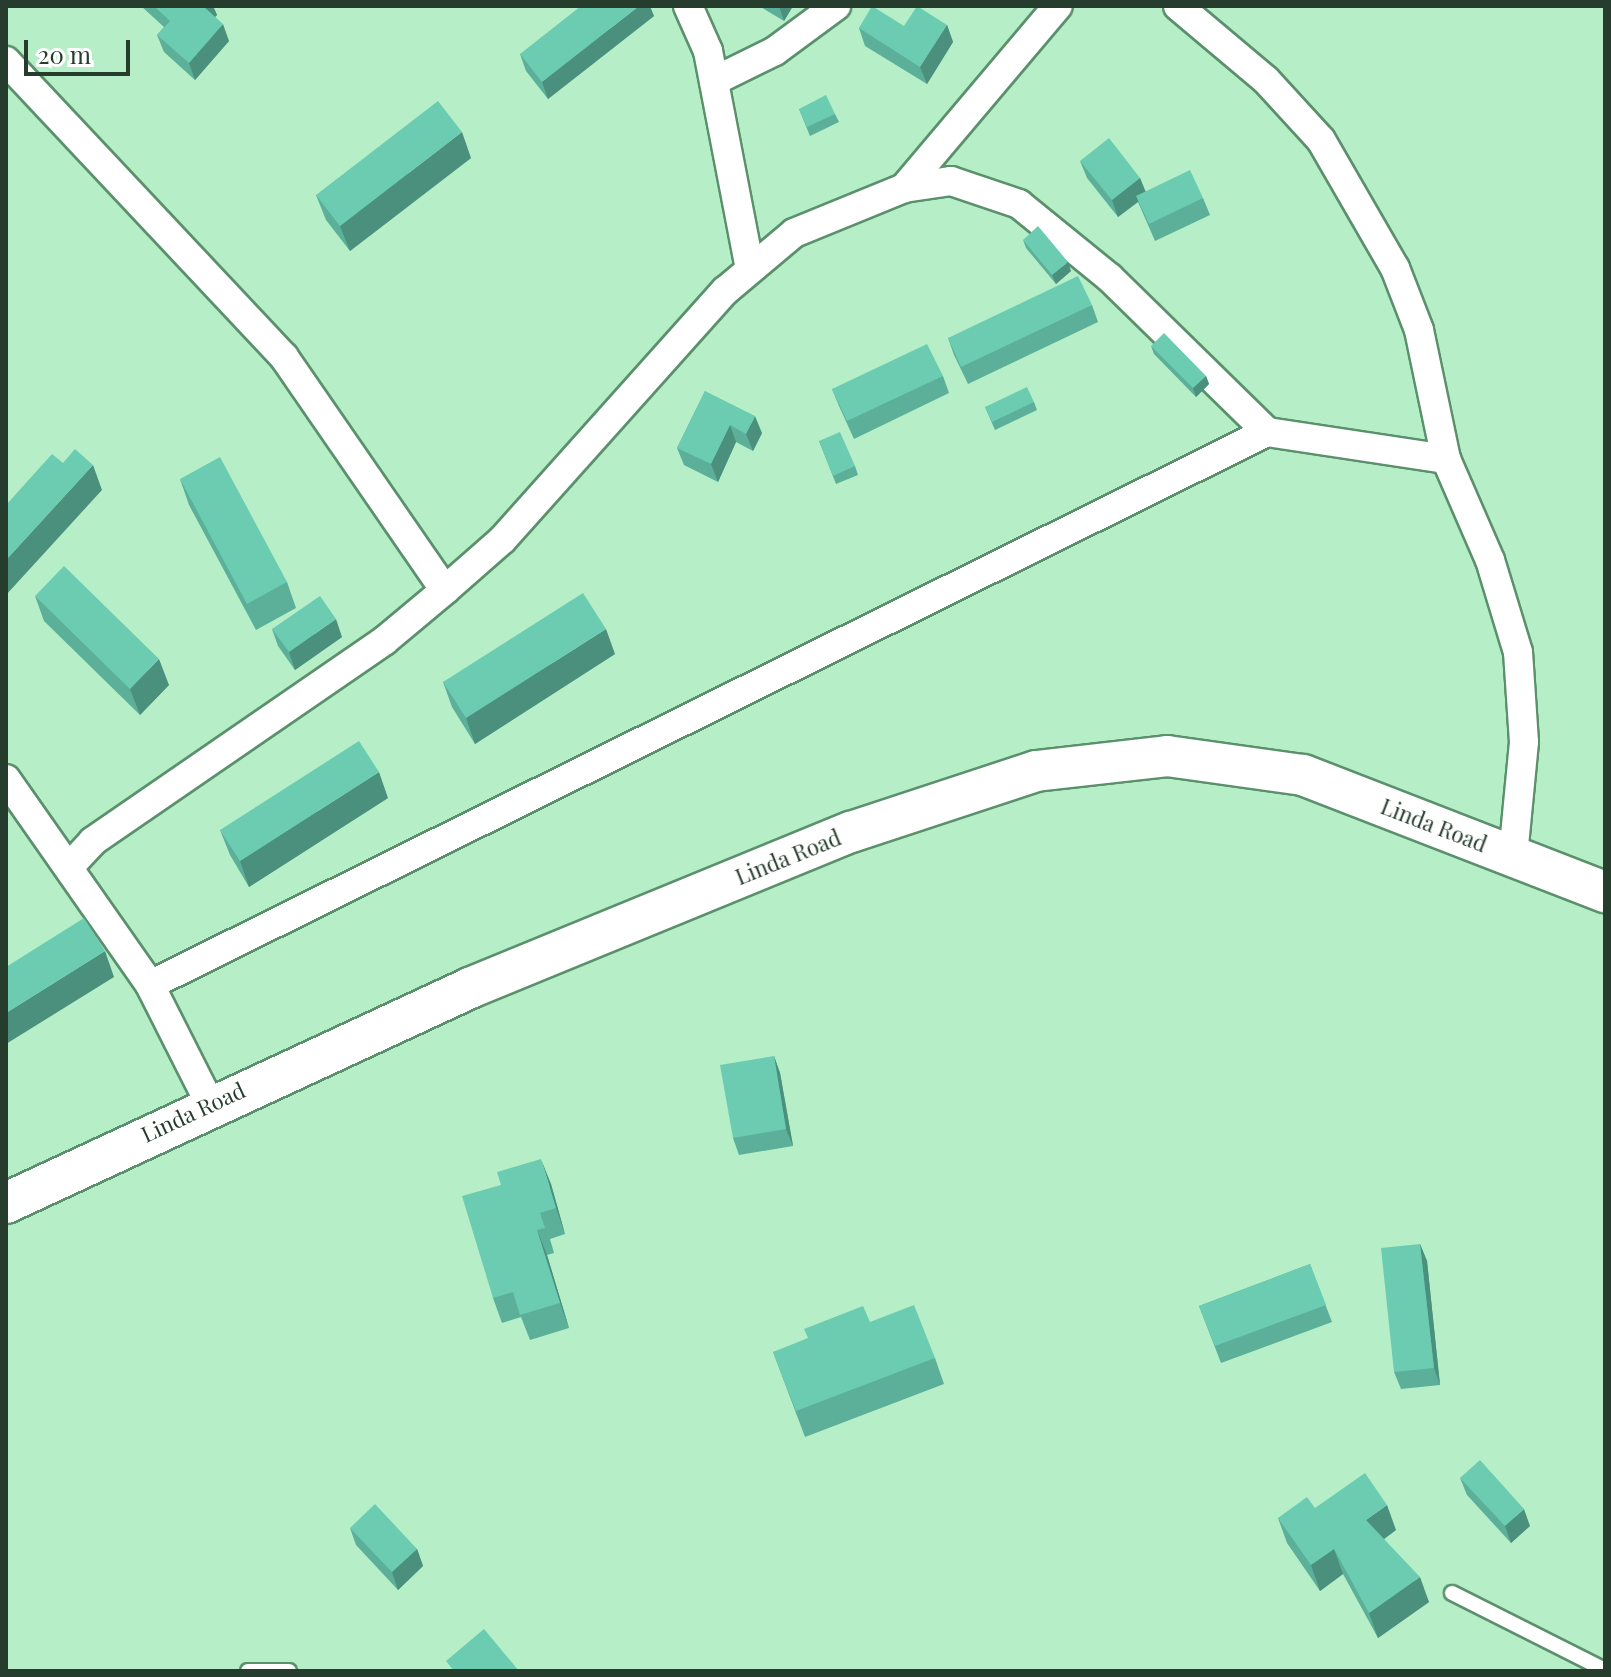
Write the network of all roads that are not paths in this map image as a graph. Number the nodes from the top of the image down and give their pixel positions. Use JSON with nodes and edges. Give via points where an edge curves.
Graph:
{"nodes":[{"id":1,"x":688,"y":6,"type":"edge"},
{"id":2,"x":836,"y":6,"type":"edge"},
{"id":3,"x":1058,"y":6,"type":"edge"},
{"id":4,"x":1178,"y":6,"type":"edge"},
{"id":5,"x":6,"y":61,"type":"edge"},
{"id":6,"x":714,"y":81,"type":"junction"},
{"id":7,"x":904,"y":188,"type":"junction"},
{"id":8,"x":750,"y":269,"type":"junction"},
{"id":9,"x":1267,"y":432,"type":"junction"},
{"id":10,"x":1446,"y":459,"type":"junction"},
{"id":11,"x":445,"y":590,"type":"junction"},
{"id":12,"x":6,"y":779,"type":"edge"},
{"id":13,"x":1513,"y":856,"type":"junction"},
{"id":14,"x":70,"y":866,"type":"junction"},
{"id":15,"x":1605,"y":892,"type":"edge"},
{"id":16,"x":150,"y":985,"type":"junction"},
{"id":17,"x":210,"y":1104,"type":"junction"},
{"id":18,"x":6,"y":1203,"type":"edge"},
{"id":19,"x":1452,"y":1593,"type":"dead end"},
{"id":20,"x":1605,"y":1670,"type":"edge"},
{"id":21,"x":248,"y":1671,"type":"edge"},
{"id":22,"x":289,"y":1671,"type":"edge"}],
"edges":[{"from":1,"to":6,"type":"street"},
{"from":2,"to":6,"type":"street","via":[[775,51]]},
{"from":3,"to":7,"type":"street"},
{"from":4,"to":10,"type":"street","via":[[1266,80],[1321,140],[1367,209],[1419,330]]},
{"from":5,"to":11,"type":"street","via":[[284,357]]},
{"from":6,"to":8,"type":"street"},
{"from":7,"to":8,"type":"street","via":[[794,233]]},
{"from":7,"to":9,"type":"street","via":[[951,181],[1019,204],[1110,278]]},
{"from":8,"to":11,"type":"street","via":[[503,539]]},
{"from":9,"to":10,"type":"street"},
{"from":9,"to":16,"type":"street"},
{"from":10,"to":13,"type":"street","via":[[1490,560],[1518,652],[1524,742]]},
{"from":11,"to":14,"type":"street","via":[[384,641],[93,841]]},
{"from":12,"to":14,"type":"street"},
{"from":13,"to":15,"type":"street","name":"Linda Road"},
{"from":13,"to":17,"type":"street","name":"Linda Road","via":[[1303,775],[1219,759],[1118,759],[1036,771],[851,832]]},
{"from":14,"to":16,"type":"street"},
{"from":16,"to":17,"type":"street"},
{"from":17,"to":18,"type":"street","name":"Linda Road"},
{"from":19,"to":20,"type":"lane"},
{"from":21,"to":22,"type":"lane"}]}
